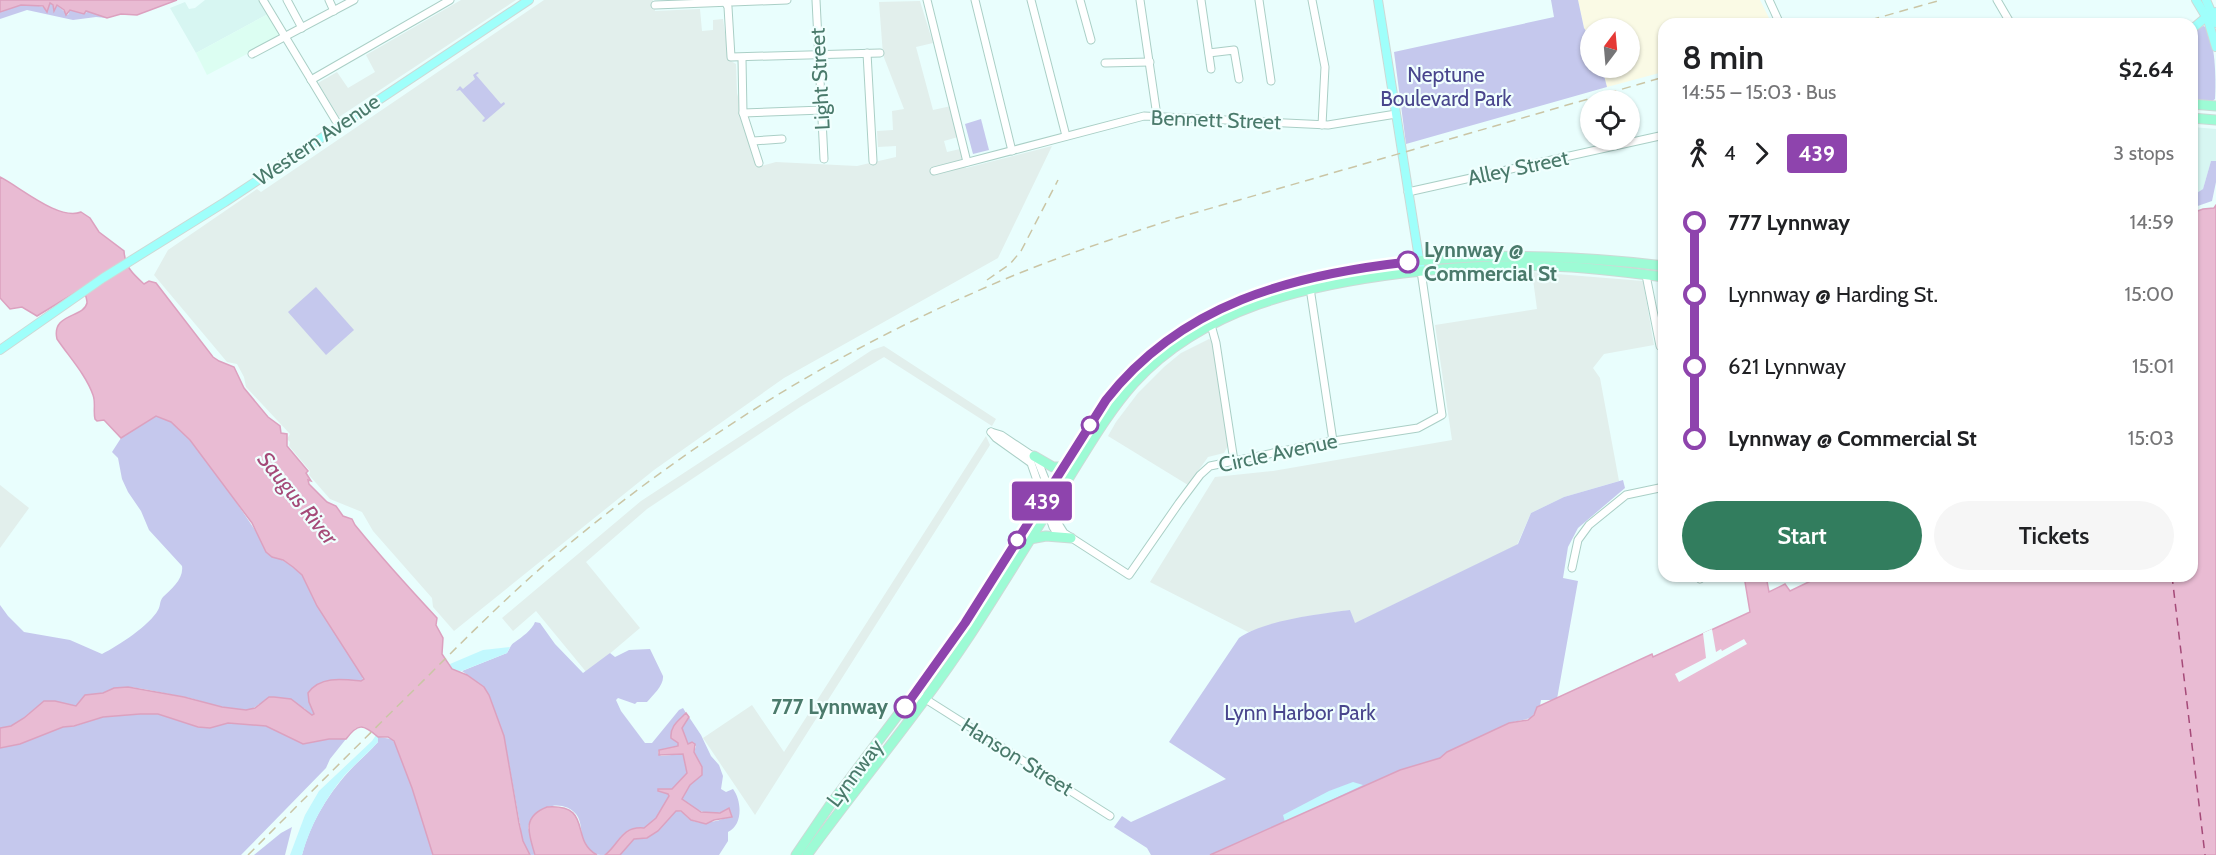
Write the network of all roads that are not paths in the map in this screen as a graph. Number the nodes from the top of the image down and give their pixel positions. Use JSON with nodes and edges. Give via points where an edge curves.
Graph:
{"nodes":[{"id":1,"x":263,"y":0,"type":"edge"},
{"id":2,"x":286,"y":0,"type":"edge"},
{"id":3,"x":329,"y":0,"type":"edge"},
{"id":4,"x":354,"y":0,"type":"edge"},
{"id":5,"x":450,"y":0,"type":"edge"},
{"id":6,"x":529,"y":0,"type":"edge"},
{"id":7,"x":787,"y":0,"type":"edge"},
{"id":8,"x":816,"y":0,"type":"edge"},
{"id":9,"x":927,"y":0,"type":"edge"},
{"id":10,"x":975,"y":0,"type":"edge"},
{"id":11,"x":1031,"y":0,"type":"edge"},
{"id":12,"x":1080,"y":0,"type":"edge"},
{"id":13,"x":1140,"y":0,"type":"edge"},
{"id":14,"x":1201,"y":0,"type":"edge"},
{"id":15,"x":1258,"y":0,"type":"edge"},
{"id":16,"x":1312,"y":0,"type":"edge"},
{"id":17,"x":1378,"y":0,"type":"edge"},
{"id":18,"x":1769,"y":0,"type":"edge"},
{"id":19,"x":1997,"y":0,"type":"edge"},
{"id":20,"x":2196,"y":0,"type":"edge"},
{"id":21,"x":2206,"y":0,"type":"edge"},
{"id":22,"x":724,"y":1,"type":"edge"},
{"id":23,"x":656,"y":5,"type":"dead end"},
{"id":24,"x":334,"y":11,"type":"junction"},
{"id":25,"x":2212,"y":14,"type":"edge"},
{"id":26,"x":1777,"y":18,"type":"edge"},
{"id":27,"x":2008,"y":18,"type":"edge"},
{"id":28,"x":2198,"y":24,"type":"edge"},
{"id":29,"x":2213,"y":26,"type":"edge"},
{"id":30,"x":302,"y":28,"type":"junction"},
{"id":31,"x":285,"y":36,"type":"junction"},
{"id":32,"x":1091,"y":40,"type":"dead end"},
{"id":33,"x":2216,"y":47,"type":"edge"},
{"id":34,"x":867,"y":53,"type":"junction"},
{"id":35,"x":880,"y":53,"type":"dead end"},
{"id":36,"x":1209,"y":53,"type":"junction"},
{"id":37,"x":252,"y":54,"type":"dead end"},
{"id":38,"x":819,"y":55,"type":"junction"},
{"id":39,"x":742,"y":59,"type":"junction"},
{"id":40,"x":1150,"y":62,"type":"junction"},
{"id":41,"x":1105,"y":63,"type":"dead end"},
{"id":42,"x":1212,"y":69,"type":"dead end"},
{"id":43,"x":1239,"y":79,"type":"dead end"},
{"id":44,"x":311,"y":80,"type":"junction"},
{"id":45,"x":1271,"y":81,"type":"dead end"},
{"id":46,"x":2198,"y":104,"type":"edge"},
{"id":47,"x":2216,"y":106,"type":"edge"},
{"id":48,"x":822,"y":110,"type":"junction"},
{"id":49,"x":743,"y":113,"type":"junction"},
{"id":50,"x":1396,"y":114,"type":"junction"},
{"id":51,"x":1157,"y":116,"type":"junction"},
{"id":52,"x":2198,"y":118,"type":"edge"},
{"id":53,"x":2216,"y":120,"type":"edge"},
{"id":54,"x":1322,"y":125,"type":"junction"},
{"id":55,"x":339,"y":126,"type":"junction"},
{"id":56,"x":1066,"y":136,"type":"junction"},
{"id":57,"x":1658,"y":136,"type":"edge"},
{"id":58,"x":782,"y":139,"type":"dead end"},
{"id":59,"x":753,"y":141,"type":"junction"},
{"id":60,"x":1012,"y":151,"type":"junction"},
{"id":61,"x":824,"y":159,"type":"dead end"},
{"id":62,"x":873,"y":161,"type":"dead end"},
{"id":63,"x":967,"y":162,"type":"junction"},
{"id":64,"x":759,"y":163,"type":"dead end"},
{"id":65,"x":934,"y":171,"type":"dead end"},
{"id":66,"x":1408,"y":192,"type":"junction"},
{"id":67,"x":1419,"y":261,"type":"junction"},
{"id":68,"x":1658,"y":265,"type":"edge"},
{"id":69,"x":1421,"y":271,"type":"junction"},
{"id":70,"x":1646,"y":275,"type":"junction"},
{"id":71,"x":1658,"y":276,"type":"edge"},
{"id":72,"x":1310,"y":288,"type":"junction"},
{"id":73,"x":1211,"y":325,"type":"junction"},
{"id":74,"x":1658,"y":336,"type":"edge"},
{"id":75,"x":0,"y":350,"type":"edge"},
{"id":76,"x":1333,"y":441,"type":"junction"},
{"id":77,"x":1034,"y":456,"type":"junction"},
{"id":78,"x":1234,"y":461,"type":"junction"},
{"id":79,"x":1063,"y":467,"type":"junction"},
{"id":80,"x":1658,"y":488,"type":"edge"},
{"id":81,"x":1049,"y":489,"type":"junction"},
{"id":82,"x":1043,"y":498,"type":"junction"},
{"id":83,"x":1050,"y":507,"type":"junction"},
{"id":84,"x":1071,"y":538,"type":"junction"},
{"id":85,"x":1030,"y":539,"type":"junction"},
{"id":86,"x":1572,"y":568,"type":"dead end"},
{"id":87,"x":916,"y":693,"type":"junction"},
{"id":88,"x":925,"y":698,"type":"junction"},
{"id":89,"x":1110,"y":816,"type":"dead end"},
{"id":90,"x":796,"y":855,"type":"edge"},
{"id":91,"x":807,"y":855,"type":"edge"}],
"edges":[{"from":1,"to":31,"type":"street"},
{"from":2,"to":30,"type":"street"},
{"from":3,"to":24,"type":"street"},
{"from":4,"to":24,"type":"street"},
{"from":5,"to":44,"type":"street"},
{"from":6,"to":55,"type":"main road","name":"Western Avenue"},
{"from":7,"to":22,"type":"street"},
{"from":8,"to":38,"type":"street","name":"Light Street"},
{"from":9,"to":63,"type":"street"},
{"from":10,"to":60,"type":"street"},
{"from":11,"to":56,"type":"street"},
{"from":12,"to":32,"type":"street"},
{"from":13,"to":40,"type":"street"},
{"from":14,"to":36,"type":"street"},
{"from":15,"to":45,"type":"street"},
{"from":16,"to":54,"type":"street","via":[[1325,67]]},
{"from":17,"to":50,"type":"main road"},
{"from":18,"to":26,"type":"street"},
{"from":19,"to":27,"type":"street"},
{"from":20,"to":25,"type":"main road"},
{"from":21,"to":25,"type":"main road"},
{"from":22,"to":23,"type":"street"},
{"from":22,"to":39,"type":"street","via":[[728,8],[731,57]]},
{"from":24,"to":30,"type":"street"},
{"from":25,"to":28,"type":"main road"},
{"from":25,"to":29,"type":"main road"},
{"from":29,"to":33,"type":"main road"},
{"from":30,"to":31,"type":"street"},
{"from":31,"to":37,"type":"street"},
{"from":31,"to":44,"type":"street"},
{"from":34,"to":35,"type":"street"},
{"from":34,"to":38,"type":"street"},
{"from":34,"to":62,"type":"street"},
{"from":36,"to":42,"type":"street"},
{"from":36,"to":43,"type":"street","via":[[1234,50]]},
{"from":38,"to":39,"type":"street"},
{"from":38,"to":48,"type":"street","name":"Light Street"},
{"from":39,"to":49,"type":"street"},
{"from":40,"to":41,"type":"street"},
{"from":40,"to":51,"type":"street"},
{"from":44,"to":55,"type":"street"},
{"from":46,"to":47,"type":"highway"},
{"from":48,"to":49,"type":"street"},
{"from":48,"to":61,"type":"street","name":"Light Street"},
{"from":49,"to":59,"type":"street"},
{"from":50,"to":54,"type":"street","name":"Bennett Street"},
{"from":50,"to":66,"type":"main road"},
{"from":51,"to":54,"type":"street","name":"Bennett Street"},
{"from":51,"to":56,"type":"street","name":"Bennett Street"},
{"from":52,"to":53,"type":"highway"},
{"from":55,"to":75,"type":"main road","name":"Western Avenue","via":[[103,278]]},
{"from":56,"to":60,"type":"street","name":"Bennett Street"},
{"from":57,"to":66,"type":"street","name":"Alley Street"},
{"from":58,"to":59,"type":"street"},
{"from":59,"to":64,"type":"street"},
{"from":60,"to":63,"type":"street","name":"Bennett Street"},
{"from":63,"to":65,"type":"street","name":"Bennett Street"},
{"from":66,"to":67,"type":"main road"},
{"from":67,"to":68,"type":"highway","name":"Lynnway","via":[[1534,255]]},
{"from":67,"to":69,"type":"main road"},
{"from":67,"to":79,"type":"highway","name":"Lynnway","via":[[1334,272],[1286,283],[1190,324],[1154,349],[1125,377]]},
{"from":69,"to":70,"type":"highway","name":"Lynnway","via":[[1530,266]]},
{"from":69,"to":72,"type":"highway","name":"Lynnway"},
{"from":69,"to":76,"type":"street","name":"Circle Avenue","via":[[1442,415],[1418,428]]},
{"from":70,"to":71,"type":"highway","name":"Lynnway"},
{"from":70,"to":74,"type":"street"},
{"from":72,"to":73,"type":"highway","name":"Lynnway"},
{"from":72,"to":76,"type":"street"},
{"from":73,"to":78,"type":"street"},
{"from":73,"to":83,"type":"highway","name":"Lynnway","via":[[1170,351],[1131,386]]},
{"from":76,"to":78,"type":"street","name":"Circle Avenue"},
{"from":77,"to":79,"type":"highway"},
{"from":77,"to":81,"type":"street"},
{"from":77,"to":82,"type":"street","via":[[991,432],[1030,461]]},
{"from":78,"to":84,"type":"street","name":"Circle Avenue","via":[[1203,471],[1129,575]]},
{"from":79,"to":81,"type":"highway","name":"Lynnway"},
{"from":80,"to":86,"type":"street","via":[[1626,495],[1587,527],[1577,543]]},
{"from":81,"to":82,"type":"highway","name":"Lynnway"},
{"from":81,"to":83,"type":"street"},
{"from":82,"to":83,"type":"street"},
{"from":82,"to":87,"type":"highway","name":"Lynnway"},
{"from":83,"to":84,"type":"street","via":[[1056,531]]},
{"from":83,"to":85,"type":"highway","name":"Lynnway"},
{"from":84,"to":85,"type":"highway"},
{"from":85,"to":88,"type":"highway","name":"Lynnway"},
{"from":87,"to":88,"type":"street"},
{"from":87,"to":90,"type":"highway","name":"Lynnway"},
{"from":88,"to":89,"type":"street","name":"Hanson Street"},
{"from":88,"to":91,"type":"highway","name":"Lynnway"}]}
